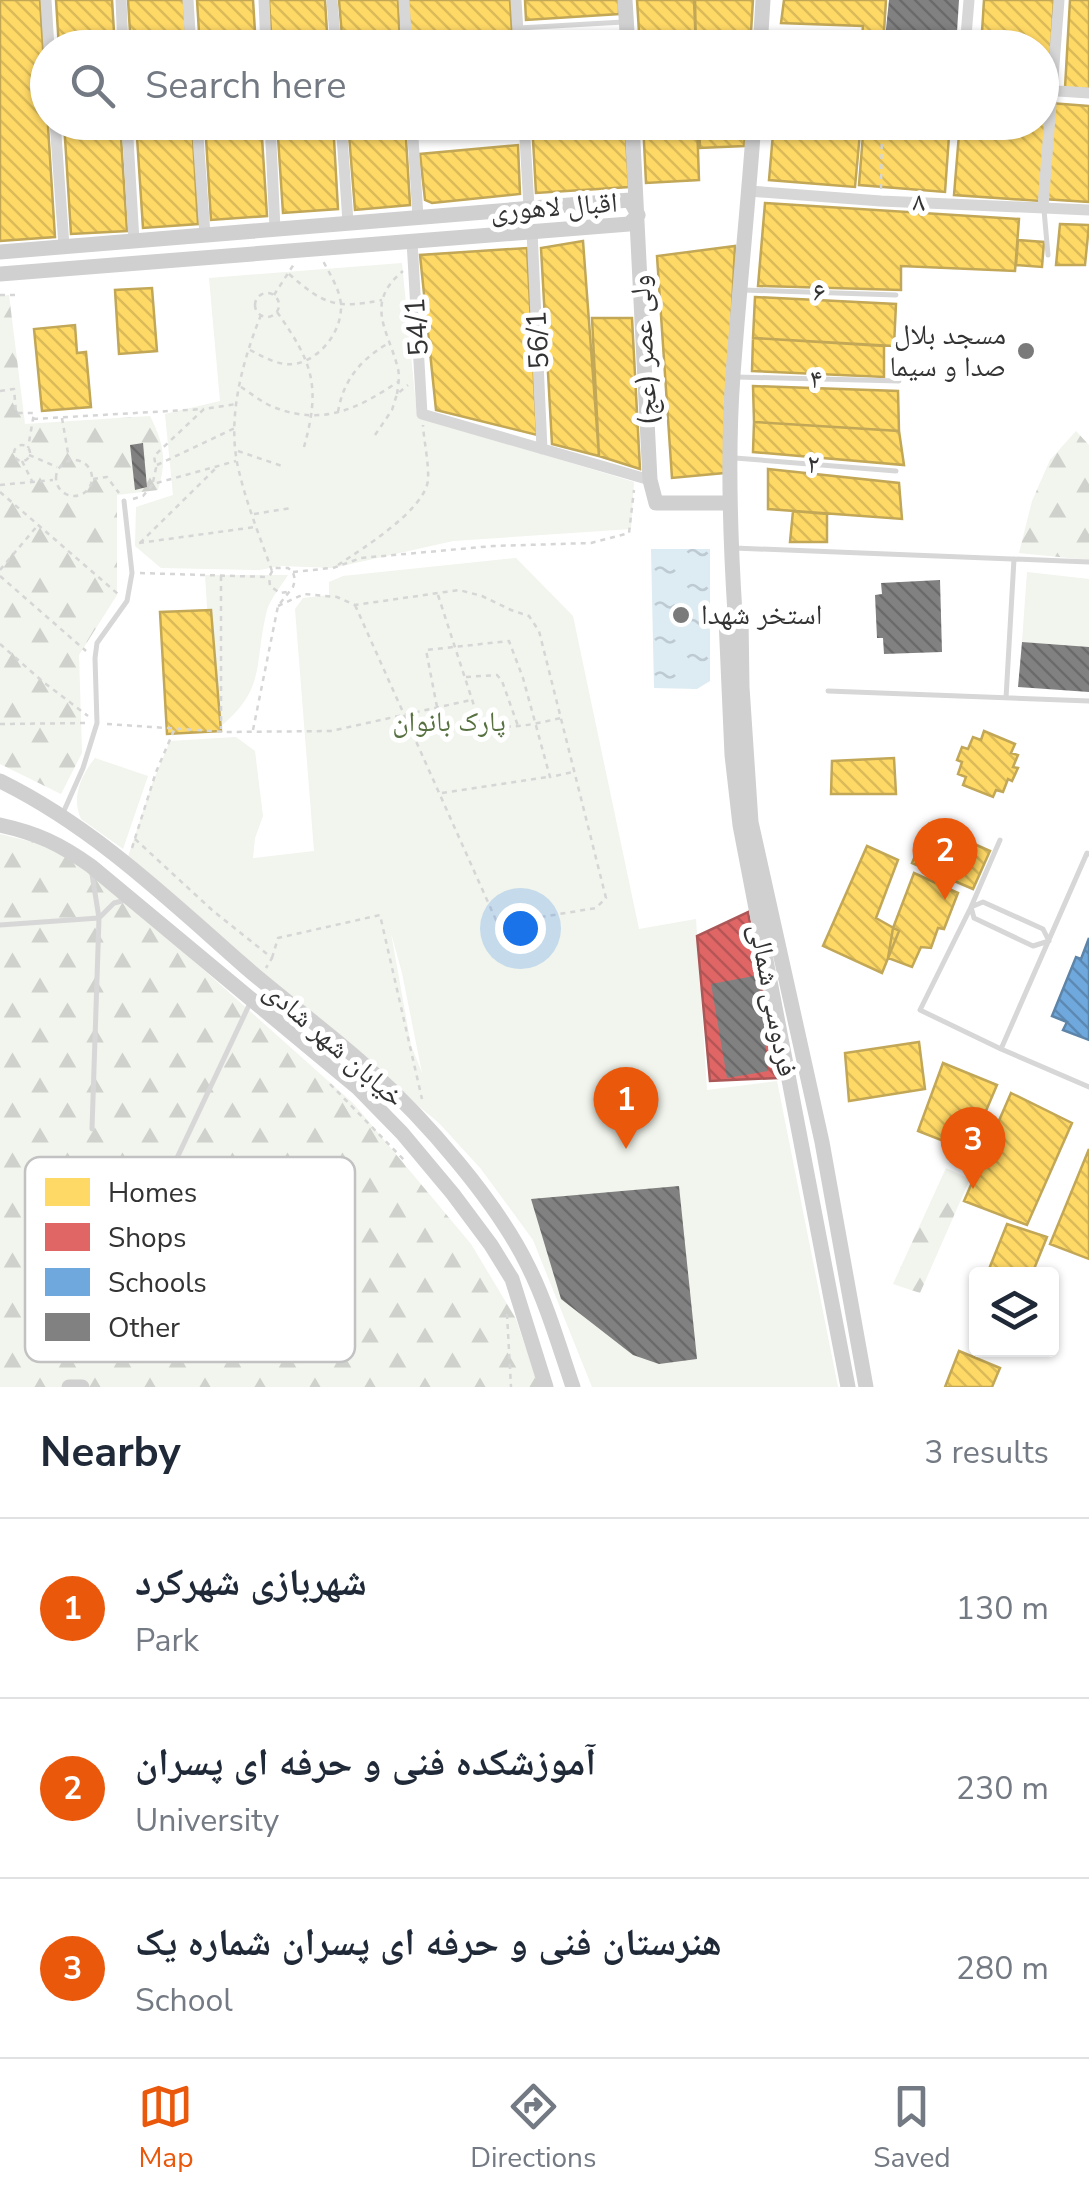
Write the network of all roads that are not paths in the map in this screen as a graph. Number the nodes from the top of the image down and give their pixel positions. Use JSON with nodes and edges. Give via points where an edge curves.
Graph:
{"nodes":[{"id":1,"x":46,"y":0,"type":"edge"},
{"id":2,"x":121,"y":0,"type":"edge"},
{"id":3,"x":188,"y":0,"type":"edge"},
{"id":4,"x":264,"y":0,"type":"edge"},
{"id":5,"x":332,"y":0,"type":"edge"},
{"id":6,"x":404,"y":0,"type":"edge"},
{"id":7,"x":516,"y":0,"type":"edge"},
{"id":8,"x":625,"y":0,"type":"edge"},
{"id":9,"x":763,"y":0,"type":"edge"},
{"id":10,"x":968,"y":0,"type":"edge"},
{"id":11,"x":1058,"y":0,"type":"edge"},
{"id":12,"x":626,"y":22,"type":"junction"},
{"id":13,"x":518,"y":28,"type":"joint"},
{"id":14,"x":48,"y":30,"type":"edge"},
{"id":15,"x":122,"y":30,"type":"edge"},
{"id":16,"x":190,"y":30,"type":"edge"},
{"id":17,"x":265,"y":30,"type":"edge"},
{"id":18,"x":334,"y":30,"type":"edge"},
{"id":19,"x":406,"y":30,"type":"edge"},
{"id":20,"x":627,"y":30,"type":"edge"},
{"id":21,"x":761,"y":30,"type":"edge"},
{"id":22,"x":966,"y":30,"type":"edge"},
{"id":23,"x":1054,"y":30,"type":"edge"},
{"id":24,"x":1059,"y":91,"type":"edge"},
{"id":25,"x":1089,"y":93,"type":"edge"},
{"id":26,"x":56,"y":140,"type":"edge"},
{"id":27,"x":128,"y":140,"type":"edge"},
{"id":28,"x":198,"y":140,"type":"edge"},
{"id":29,"x":271,"y":140,"type":"edge"},
{"id":30,"x":342,"y":140,"type":"edge"},
{"id":31,"x":413,"y":140,"type":"edge"},
{"id":32,"x":525,"y":140,"type":"edge"},
{"id":33,"x":633,"y":140,"type":"edge"},
{"id":34,"x":753,"y":140,"type":"edge"},
{"id":35,"x":1045,"y":140,"type":"edge"},
{"id":36,"x":750,"y":191,"type":"junction"},
{"id":37,"x":528,"y":207,"type":"junction"},
{"id":38,"x":1043,"y":207,"type":"junction"},
{"id":39,"x":1089,"y":210,"type":"edge"},
{"id":40,"x":638,"y":215,"type":"junction"},
{"id":41,"x":418,"y":217,"type":"junction"},
{"id":42,"x":348,"y":222,"type":"junction"},
{"id":43,"x":275,"y":229,"type":"junction"},
{"id":44,"x":532,"y":231,"type":"junction"},
{"id":45,"x":205,"y":234,"type":"junction"},
{"id":46,"x":412,"y":240,"type":"junction"},
{"id":47,"x":134,"y":241,"type":"junction"},
{"id":48,"x":114,"y":242,"type":"junction"},
{"id":49,"x":64,"y":246,"type":"junction"},
{"id":50,"x":0,"y":252,"type":"edge"},
{"id":51,"x":1048,"y":256,"type":"dead end"},
{"id":52,"x":116,"y":265,"type":"junction"},
{"id":53,"x":0,"y":274,"type":"edge"},
{"id":54,"x":742,"y":290,"type":"junction"},
{"id":55,"x":896,"y":295,"type":"dead end"},
{"id":56,"x":733,"y":377,"type":"junction"},
{"id":57,"x":899,"y":381,"type":"dead end"},
{"id":58,"x":542,"y":448,"type":"junction"},
{"id":59,"x":730,"y":457,"type":"junction"},
{"id":60,"x":896,"y":471,"type":"dead end"},
{"id":61,"x":642,"y":483,"type":"junction"},
{"id":62,"x":124,"y":501,"type":"road end"},
{"id":63,"x":730,"y":503,"type":"junction"},
{"id":64,"x":731,"y":548,"type":"junction"},
{"id":65,"x":1014,"y":559,"type":"junction"},
{"id":66,"x":1089,"y":562,"type":"edge"},
{"id":67,"x":735,"y":614,"type":"junction"},
{"id":68,"x":828,"y":691,"type":"dead end"},
{"id":69,"x":1006,"y":698,"type":"junction"},
{"id":70,"x":1089,"y":700,"type":"edge"},
{"id":71,"x":0,"y":781,"type":"edge"},
{"id":72,"x":62,"y":816,"type":"junction"},
{"id":73,"x":0,"y":824,"type":"edge"},
{"id":74,"x":1000,"y":840,"type":"dead end"},
{"id":75,"x":1089,"y":854,"type":"edge"},
{"id":76,"x":91,"y":866,"type":"junction"},
{"id":77,"x":132,"y":898,"type":"junction"},
{"id":78,"x":971,"y":907,"type":"junction"},
{"id":79,"x":98,"y":918,"type":"junction"},
{"id":80,"x":0,"y":925,"type":"edge"},
{"id":81,"x":1048,"y":941,"type":"junction"},
{"id":82,"x":251,"y":999,"type":"junction"},
{"id":83,"x":1002,"y":1049,"type":"junction"},
{"id":84,"x":1089,"y":1087,"type":"edge"},
{"id":85,"x":92,"y":1130,"type":"dead end"},
{"id":86,"x":178,"y":1157,"type":"edge"},
{"id":87,"x":69,"y":1387,"type":"edge"},
{"id":88,"x":82,"y":1387,"type":"edge"},
{"id":89,"x":546,"y":1387,"type":"edge"},
{"id":90,"x":573,"y":1387,"type":"edge"},
{"id":91,"x":848,"y":1387,"type":"edge"},
{"id":92,"x":866,"y":1387,"type":"edge"}],
"edges":[{"from":1,"to":14,"type":"street"},
{"from":2,"to":15,"type":"street"},
{"from":3,"to":16,"type":"street"},
{"from":4,"to":17,"type":"street"},
{"from":5,"to":18,"type":"street"},
{"from":6,"to":19,"type":"street"},
{"from":7,"to":13,"type":"street"},
{"from":8,"to":12,"type":"main road"},
{"from":9,"to":21,"type":"main road"},
{"from":10,"to":22,"type":"street"},
{"from":11,"to":23,"type":"street"},
{"from":12,"to":13,"type":"lane"},
{"from":12,"to":20,"type":"main road"},
{"from":24,"to":25,"type":"street"},
{"from":26,"to":49,"type":"street"},
{"from":27,"to":47,"type":"street"},
{"from":28,"to":45,"type":"street"},
{"from":29,"to":43,"type":"street"},
{"from":30,"to":42,"type":"street"},
{"from":31,"to":41,"type":"street"},
{"from":32,"to":37,"type":"street"},
{"from":33,"to":40,"type":"main road","name":"ولی عصر (عج)"},
{"from":34,"to":36,"type":"main road","name":"فردوسی شمالی"},
{"from":35,"to":38,"type":"street"},
{"from":36,"to":38,"type":"street","name":"۸"},
{"from":36,"to":54,"type":"main road","name":"فردوسی شمالی"},
{"from":37,"to":40,"type":"main road","name":"اقبال لاهوری","via":[[630,200]]},
{"from":37,"to":41,"type":"main road","name":"اقبال لاهوری"},
{"from":38,"to":39,"type":"street","name":"۸"},
{"from":38,"to":51,"type":"lane"},
{"from":40,"to":44,"type":"main road","name":"اقبال لاهوری","via":[[629,224]]},
{"from":40,"to":61,"type":"main road","name":"ولی عصر (عج)"},
{"from":41,"to":42,"type":"main road","name":"اقبال لاهوری"},
{"from":42,"to":43,"type":"main road","name":"اقبال لاهوری"},
{"from":43,"to":45,"type":"main road","name":"اقبال لاهوری"},
{"from":44,"to":46,"type":"main road","name":"اقبال لاهوری"},
{"from":44,"to":58,"type":"street","name":"56/1"},
{"from":45,"to":47,"type":"main road","name":"اقبال لاهوری"},
{"from":46,"to":52,"type":"main road","name":"اقبال لاهوری"},
{"from":46,"to":58,"type":"street","name":"54/1","via":[[422,414]]},
{"from":47,"to":48,"type":"main road","name":"اقبال لاهوری"},
{"from":48,"to":49,"type":"main road","name":"اقبال لاهوری"},
{"from":48,"to":52,"type":"main road"},
{"from":49,"to":50,"type":"main road","name":"اقبال لاهوری"},
{"from":52,"to":53,"type":"main road","name":"اقبال لاهوری"},
{"from":54,"to":55,"type":"lane","name":"۶"},
{"from":54,"to":56,"type":"main road","name":"فردوسی شمالی"},
{"from":56,"to":57,"type":"lane","name":"۴"},
{"from":56,"to":59,"type":"main road","name":"فردوسی شمالی"},
{"from":58,"to":61,"type":"street"},
{"from":59,"to":60,"type":"lane","name":"۲"},
{"from":59,"to":63,"type":"main road","name":"فردوسی شمالی"},
{"from":61,"to":63,"type":"main road","via":[[656,503]]},
{"from":62,"to":72,"type":"lane","via":[[132,573],[127,601],[97,643],[97,723]]},
{"from":63,"to":64,"type":"main road","name":"فردوسی شمالی"},
{"from":64,"to":65,"type":"lane"},
{"from":64,"to":67,"type":"main road","name":"فردوسی شمالی"},
{"from":65,"to":66,"type":"lane"},
{"from":65,"to":69,"type":"lane"},
{"from":67,"to":91,"type":"main road","name":"فردوسی شمالی","via":[[726,619],[740,826]]},
{"from":67,"to":92,"type":"main road","name":"فردوسی شمالی","via":[[741,618],[752,822],[822,1142]]},
{"from":68,"to":69,"type":"lane"},
{"from":69,"to":70,"type":"lane"},
{"from":71,"to":72,"type":"main road","name":"خیابان شهر شادی"},
{"from":72,"to":90,"type":"main road","name":"خیابان شهر شادی","via":[[373,1072],[428,1130],[527,1264]]},
{"from":73,"to":76,"type":"main road","name":"خیابان شهر شادی","via":[[63,846]]},
{"from":74,"to":78,"type":"lane"},
{"from":75,"to":81,"type":"lane"},
{"from":76,"to":77,"type":"main road","name":"خیابان شهر شادی"},
{"from":76,"to":79,"type":"lane"},
{"from":77,"to":79,"type":"lane"},
{"from":77,"to":82,"type":"main road","name":"خیابان شهر شادی"},
{"from":78,"to":81,"type":"lane","via":[[983,902],[1043,929]]},
{"from":78,"to":81,"type":"lane","via":[[974,918],[1033,946]]},
{"from":78,"to":83,"type":"lane","via":[[920,1010]]},
{"from":79,"to":80,"type":"lane"},
{"from":79,"to":85,"type":"lane"},
{"from":81,"to":83,"type":"lane"},
{"from":82,"to":86,"type":"lane"},
{"from":82,"to":89,"type":"main road","name":"خیابان شهر شادی","via":[[358,1088],[492,1245],[512,1279]]},
{"from":83,"to":84,"type":"lane"},
{"from":87,"to":88,"type":"main road"}]}
